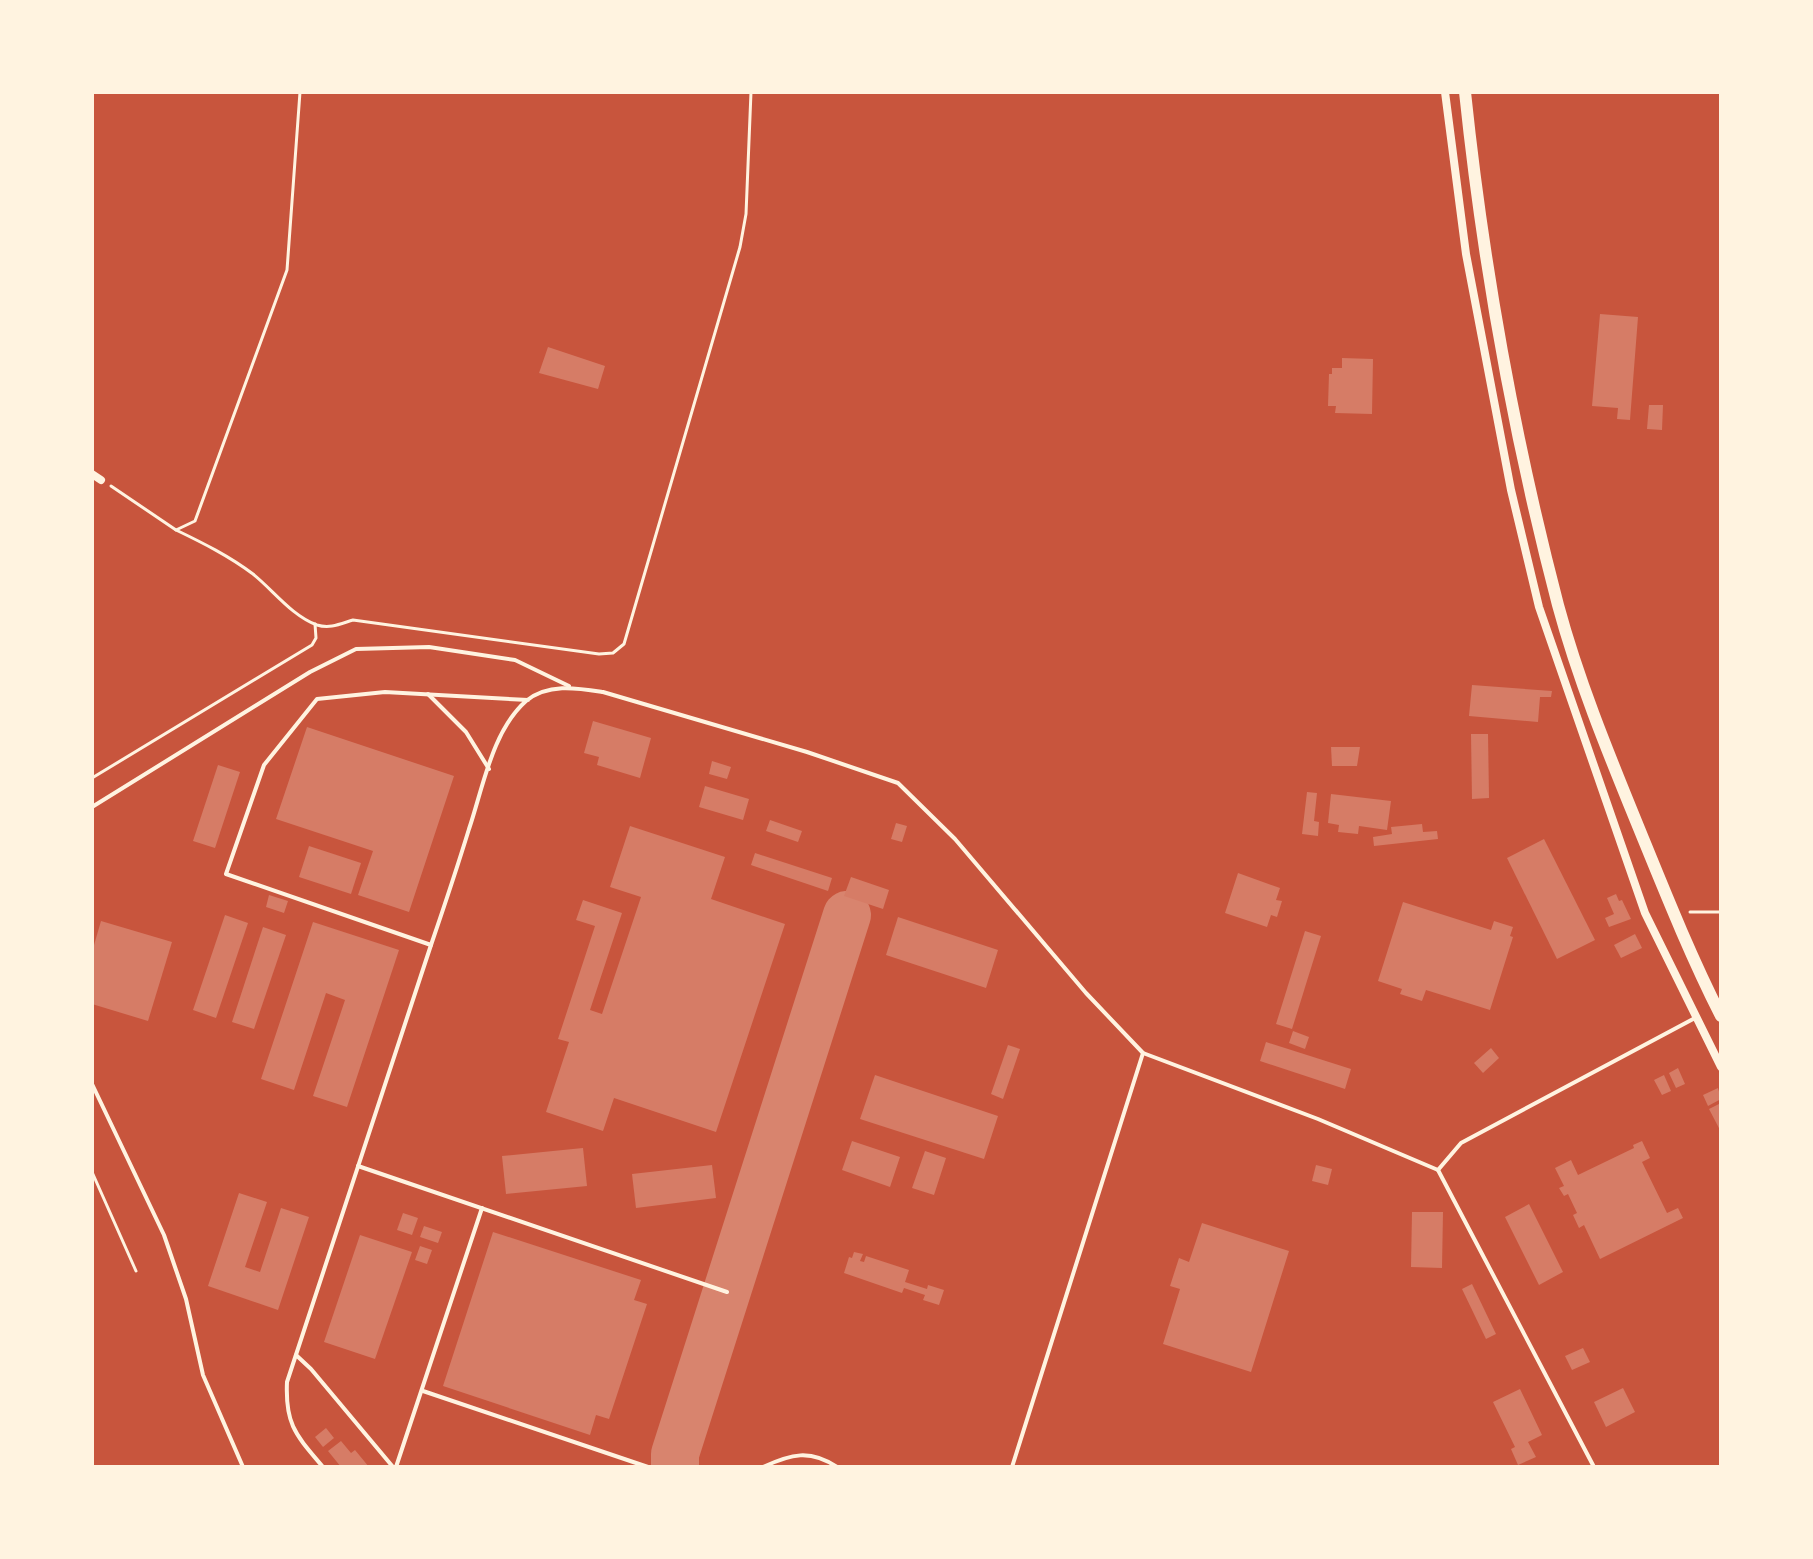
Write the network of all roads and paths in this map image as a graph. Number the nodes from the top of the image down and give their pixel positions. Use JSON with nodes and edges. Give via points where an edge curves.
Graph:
{"nodes":[{"id":1,"x":300,"y":92,"type":"edge"},
{"id":2,"x":751,"y":92,"type":"edge"},
{"id":3,"x":1445,"y":92,"type":"edge"},
{"id":4,"x":1465,"y":92,"type":"edge"},
{"id":5,"x":92,"y":474,"type":"edge"},
{"id":6,"x":101,"y":480,"type":"joint"},
{"id":7,"x":176,"y":530,"type":"junction"},
{"id":8,"x":315,"y":624,"type":"junction"},
{"id":9,"x":571,"y":687,"type":"junction"},
{"id":10,"x":428,"y":694,"type":"junction"},
{"id":11,"x":528,"y":700,"type":"junction"},
{"id":12,"x":489,"y":769,"type":"junction"},
{"id":13,"x":92,"y":778,"type":"edge"},
{"id":14,"x":92,"y":807,"type":"edge"},
{"id":15,"x":1721,"y":912,"type":"edge"},
{"id":16,"x":1674,"y":913,"type":"junction"},
{"id":17,"x":431,"y":945,"type":"junction"},
{"id":18,"x":1721,"y":1016,"type":"edge"},
{"id":19,"x":1696,"y":1017,"type":"junction"},
{"id":20,"x":1143,"y":1053,"type":"junction"},
{"id":21,"x":1721,"y":1067,"type":"edge"},
{"id":22,"x":92,"y":1084,"type":"edge"},
{"id":23,"x":358,"y":1166,"type":"junction"},
{"id":24,"x":1438,"y":1170,"type":"junction"},
{"id":25,"x":92,"y":1172,"type":"edge"},
{"id":26,"x":482,"y":1208,"type":"junction"},
{"id":27,"x":136,"y":1271,"type":"dead end"},
{"id":28,"x":727,"y":1292,"type":"dead end"},
{"id":29,"x":296,"y":1355,"type":"junction"},
{"id":30,"x":423,"y":1391,"type":"junction"},
{"id":31,"x":243,"y":1467,"type":"edge"},
{"id":32,"x":323,"y":1467,"type":"edge"},
{"id":33,"x":394,"y":1467,"type":"edge"},
{"id":34,"x":648,"y":1467,"type":"edge"},
{"id":35,"x":763,"y":1467,"type":"edge"},
{"id":36,"x":837,"y":1467,"type":"edge"},
{"id":37,"x":1012,"y":1467,"type":"edge"},
{"id":38,"x":1594,"y":1467,"type":"edge"}],
"edges":[{"from":1,"to":7,"type":"path","via":[[287,270],[195,521]]},
{"from":2,"to":8,"type":"path","via":[[740,247],[624,644],[613,653],[599,654],[353,620],[330,628]]},
{"from":3,"to":19,"type":"street","via":[[1469,268],[1539,607],[1645,913]]},
{"from":4,"to":16,"type":"main road","via":[[1484,247],[1558,606],[1607,752]]},
{"from":5,"to":6,"type":"street"},
{"from":6,"to":7,"type":"path"},
{"from":7,"to":8,"type":"path","via":[[219,551]]},
{"from":8,"to":13,"type":"path","via":[[312,645]]},
{"from":9,"to":11,"type":"lane"},
{"from":9,"to":14,"type":"lane","via":[[515,660],[429,647],[356,649]]},
{"from":9,"to":20,"type":"lane","via":[[603,692],[898,783],[955,839]]},
{"from":10,"to":11,"type":"lane"},
{"from":10,"to":12,"type":"lane","via":[[466,732]]},
{"from":10,"to":17,"type":"lane","via":[[317,699],[264,765],[226,874]]},
{"from":11,"to":12,"type":"lane","via":[[509,721]]},
{"from":12,"to":17,"type":"lane"},
{"from":15,"to":16,"type":"path"},
{"from":16,"to":18,"type":"main road"},
{"from":17,"to":23,"type":"lane"},
{"from":19,"to":21,"type":"street"},
{"from":19,"to":24,"type":"lane","via":[[1461,1143]]},
{"from":20,"to":24,"type":"lane"},
{"from":20,"to":37,"type":"lane"},
{"from":22,"to":31,"type":"lane","via":[[164,1235],[186,1299],[203,1375]]},
{"from":23,"to":26,"type":"lane"},
{"from":23,"to":29,"type":"lane"},
{"from":24,"to":38,"type":"lane"},
{"from":25,"to":27,"type":"path"},
{"from":26,"to":28,"type":"lane"},
{"from":26,"to":30,"type":"lane"},
{"from":29,"to":32,"type":"lane","via":[[286,1409],[297,1436]]},
{"from":29,"to":33,"type":"lane"},
{"from":30,"to":33,"type":"lane"},
{"from":30,"to":34,"type":"lane"},
{"from":35,"to":36,"type":"lane","via":[[790,1454],[822,1457]]}]}
